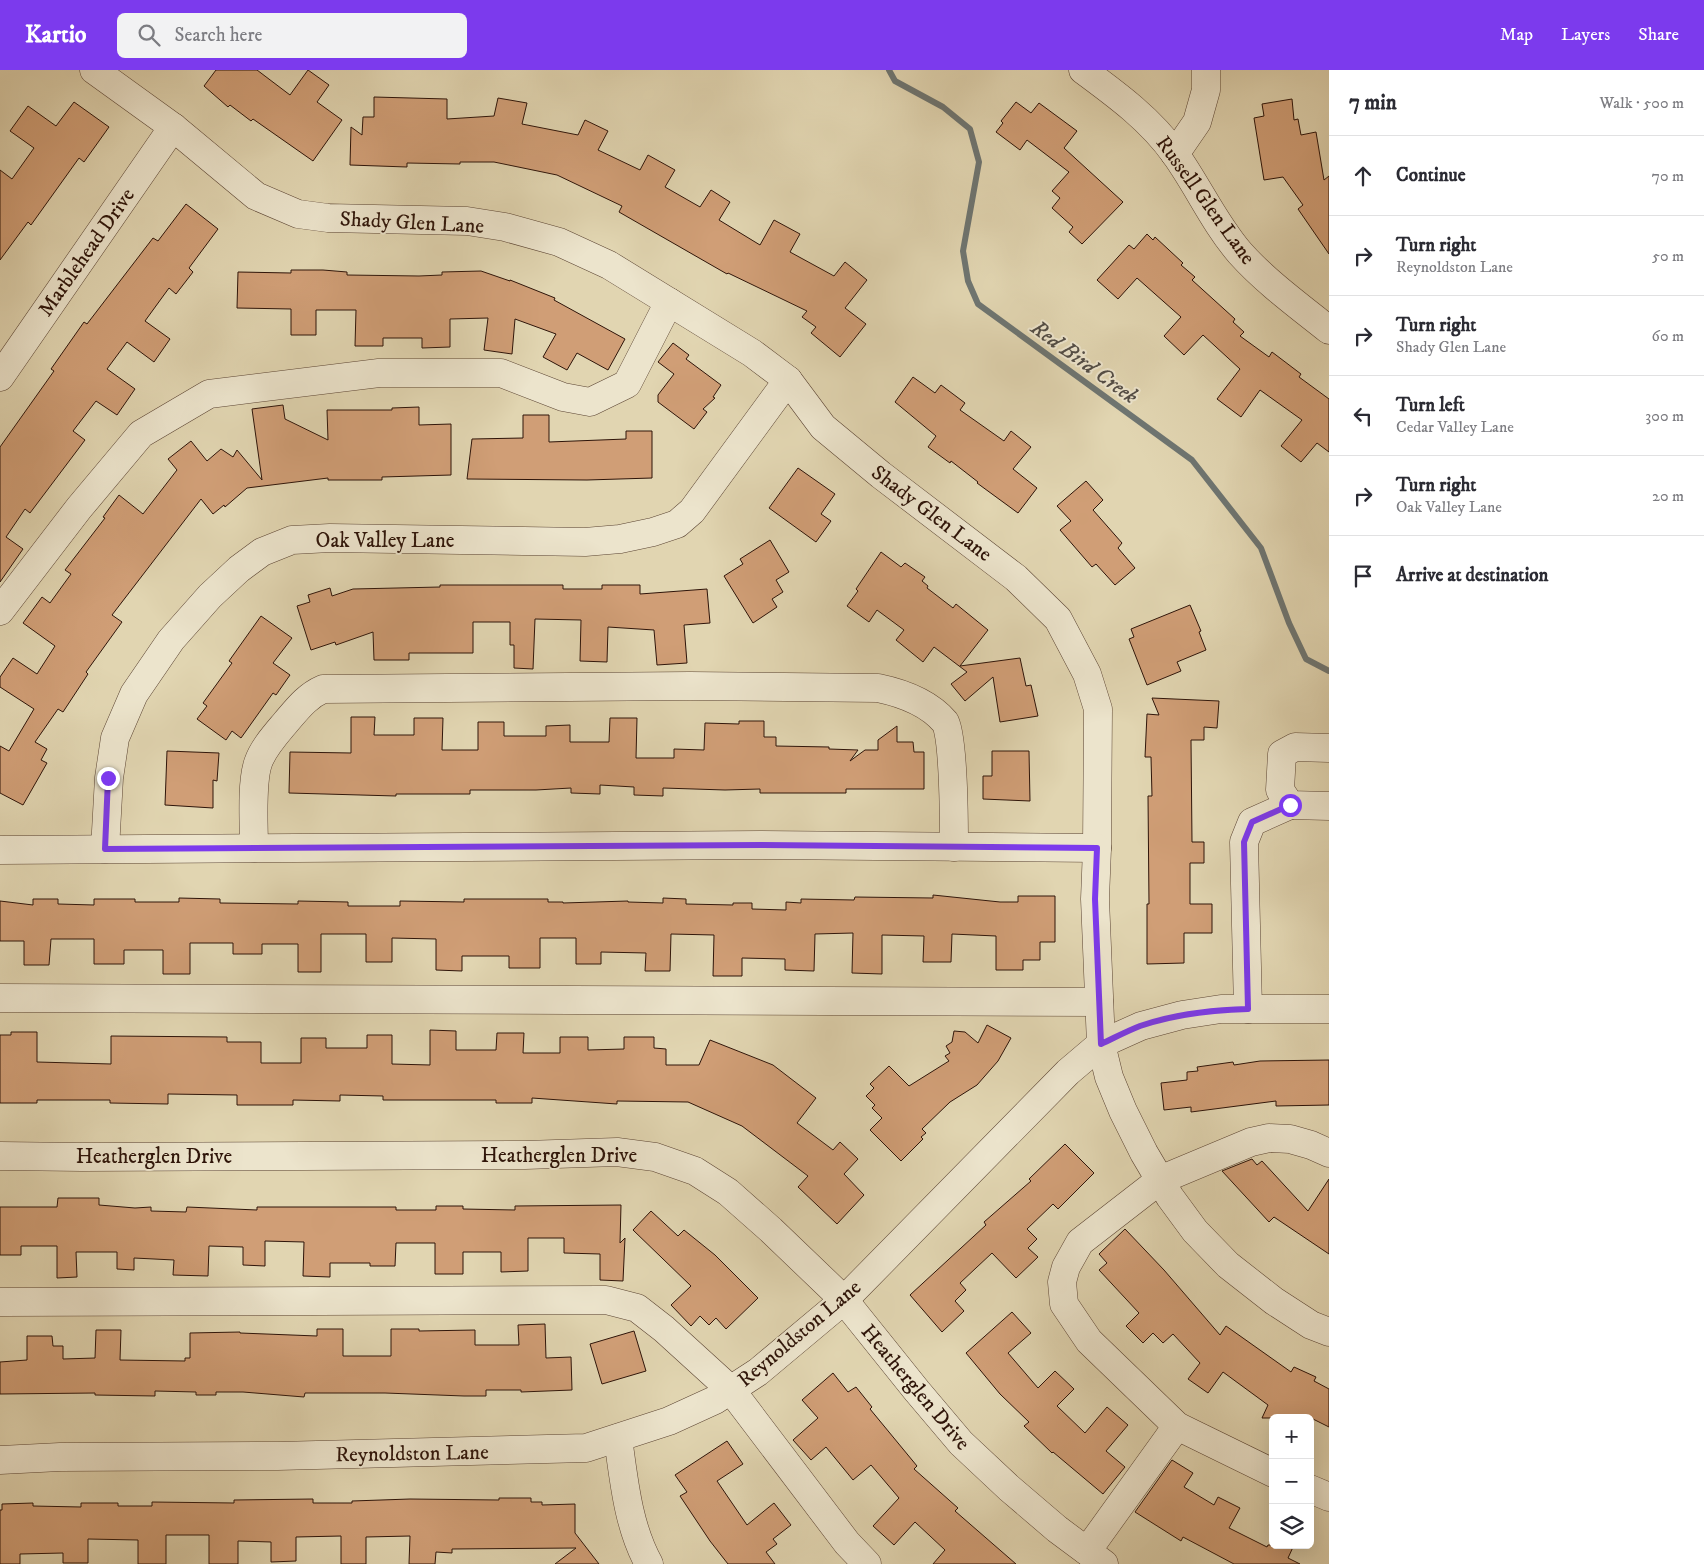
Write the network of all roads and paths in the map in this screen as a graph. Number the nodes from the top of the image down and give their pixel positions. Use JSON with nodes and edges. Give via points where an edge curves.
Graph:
{"nodes":[{"id":1,"x":94,"y":70,"type":"edge"},
{"id":2,"x":1083,"y":70,"type":"edge"},
{"id":3,"x":1206,"y":70,"type":"edge"},
{"id":4,"x":173,"y":127,"type":"junction"},
{"id":5,"x":1175,"y":154,"type":"junction"},
{"id":6,"x":668,"y":302,"type":"junction"},
{"id":7,"x":1329,"y":330,"type":"edge"},
{"id":8,"x":0,"y":376,"type":"edge"},
{"id":9,"x":788,"y":380,"type":"junction"},
{"id":10,"x":0,"y":611,"type":"edge"},
{"id":11,"x":1329,"y":748,"type":"edge"},
{"id":12,"x":1290,"y":805,"type":"junction"},
{"id":13,"x":1329,"y":806,"type":"edge"},
{"id":14,"x":954,"y":847,"type":"junction"},
{"id":15,"x":254,"y":848,"type":"junction"},
{"id":16,"x":1097,"y":848,"type":"junction"},
{"id":17,"x":105,"y":849,"type":"junction"},
{"id":18,"x":0,"y":850,"type":"edge"},
{"id":19,"x":0,"y":998,"type":"edge"},
{"id":20,"x":1100,"y":1002,"type":"junction"},
{"id":21,"x":1329,"y":1008,"type":"edge"},
{"id":22,"x":1248,"y":1009,"type":"junction"},
{"id":23,"x":1101,"y":1044,"type":"junction"},
{"id":24,"x":1329,"y":1153,"type":"edge"},
{"id":25,"x":0,"y":1156,"type":"edge"},
{"id":26,"x":1160,"y":1180,"type":"junction"},
{"id":27,"x":844,"y":1300,"type":"junction"},
{"id":28,"x":0,"y":1302,"type":"edge"},
{"id":29,"x":1329,"y":1332,"type":"edge"},
{"id":30,"x":731,"y":1390,"type":"junction"},
{"id":31,"x":1177,"y":1426,"type":"junction"},
{"id":32,"x":618,"y":1438,"type":"junction"},
{"id":33,"x":0,"y":1460,"type":"edge"},
{"id":34,"x":1269,"y":1472,"type":"edge"},
{"id":35,"x":1314,"y":1491,"type":"edge"},
{"id":36,"x":1329,"y":1497,"type":"edge"},
{"id":37,"x":1095,"y":1558,"type":"edge"},
{"id":38,"x":649,"y":1564,"type":"edge"},
{"id":39,"x":868,"y":1564,"type":"edge"}],
"edges":[{"from":1,"to":4,"type":"street","name":"Shady Glen Lane"},
{"from":2,"to":5,"type":"street","name":"Russell Glen Lane","via":[[1142,116]]},
{"from":3,"to":5,"type":"street","via":[[1206,90],[1197,122]]},
{"from":4,"to":6,"type":"street","name":"Shady Glen Lane","via":[[256,196],[298,214],[328,218],[468,221],[504,227],[559,242],[609,265]]},
{"from":4,"to":8,"type":"street","name":"Marblehead Drive"},
{"from":5,"to":7,"type":"street","name":"Russell Glen Lane","via":[[1240,253],[1272,284]]},
{"from":6,"to":9,"type":"street","name":"Shady Glen Lane","via":[[752,353]]},
{"from":6,"to":10,"type":"street","via":[[626,384],[590,402],[563,397],[501,373],[379,373],[209,394],[141,434]]},
{"from":9,"to":16,"type":"street","name":"Shady Glen Lane","via":[[823,427],[1016,578],[1058,619],[1087,674],[1098,709]]},
{"from":9,"to":17,"type":"street","name":"Oak Valley Lane","via":[[692,511],[677,524],[653,532],[585,542],[330,538],[292,540],[262,552],[210,596],[171,640],[134,694],[115,738],[108,778]]},
{"from":11,"to":12,"type":"street","via":[[1295,747],[1282,754],[1280,790]]},
{"from":12,"to":13,"type":"street"},
{"from":12,"to":22,"type":"street","via":[[1252,822],[1244,842]]},
{"from":14,"to":15,"type":"street"},
{"from":14,"to":15,"type":"street","via":[[950,741],[946,724],[913,698],[878,688],[680,686],[323,689],[301,704],[277,732],[258,763]]},
{"from":14,"to":16,"type":"street"},
{"from":15,"to":17,"type":"street"},
{"from":16,"to":20,"type":"street","name":"Shady Glen Lane","via":[[1095,899]]},
{"from":17,"to":18,"type":"street"},
{"from":19,"to":20,"type":"street"},
{"from":20,"to":23,"type":"street","name":"Shady Glen Lane"},
{"from":21,"to":22,"type":"street","name":"Reynoldston Lane"},
{"from":22,"to":23,"type":"street","name":"Reynoldston Lane","via":[[1182,1015],[1141,1026]]},
{"from":23,"to":26,"type":"street","name":"Shady Glen Lane","via":[[1109,1077],[1123,1111]]},
{"from":23,"to":27,"type":"street","name":"Reynoldston Lane","via":[[1068,1072]]},
{"from":24,"to":26,"type":"street","via":[[1290,1139],[1269,1138],[1251,1142]]},
{"from":25,"to":27,"type":"street","name":"Heatherglen Drive","via":[[617,1152],[655,1156],[695,1171],[728,1192]]},
{"from":26,"to":29,"type":"street","name":"Shady Glen Lane","via":[[1195,1231],[1228,1265],[1274,1302]]},
{"from":26,"to":31,"type":"street","via":[[1080,1242],[1066,1267],[1062,1282],[1064,1304],[1089,1341]]},
{"from":27,"to":30,"type":"street","name":"Reynoldston Lane","via":[[758,1372]]},
{"from":27,"to":37,"type":"street","name":"Heatherglen Drive","via":[[961,1443],[1016,1494]]},
{"from":28,"to":30,"type":"street","via":[[606,1300],[637,1308]]},
{"from":30,"to":32,"type":"street","name":"Reynoldston Lane","via":[[668,1421]]},
{"from":30,"to":39,"type":"street","via":[[847,1543]]},
{"from":31,"to":34,"type":"street"},
{"from":31,"to":37,"type":"street"},
{"from":32,"to":33,"type":"street","name":"Reynoldston Lane","via":[[577,1449]]},
{"from":32,"to":38,"type":"street","via":[[628,1504],[640,1546]]},
{"from":35,"to":36,"type":"street"}]}
